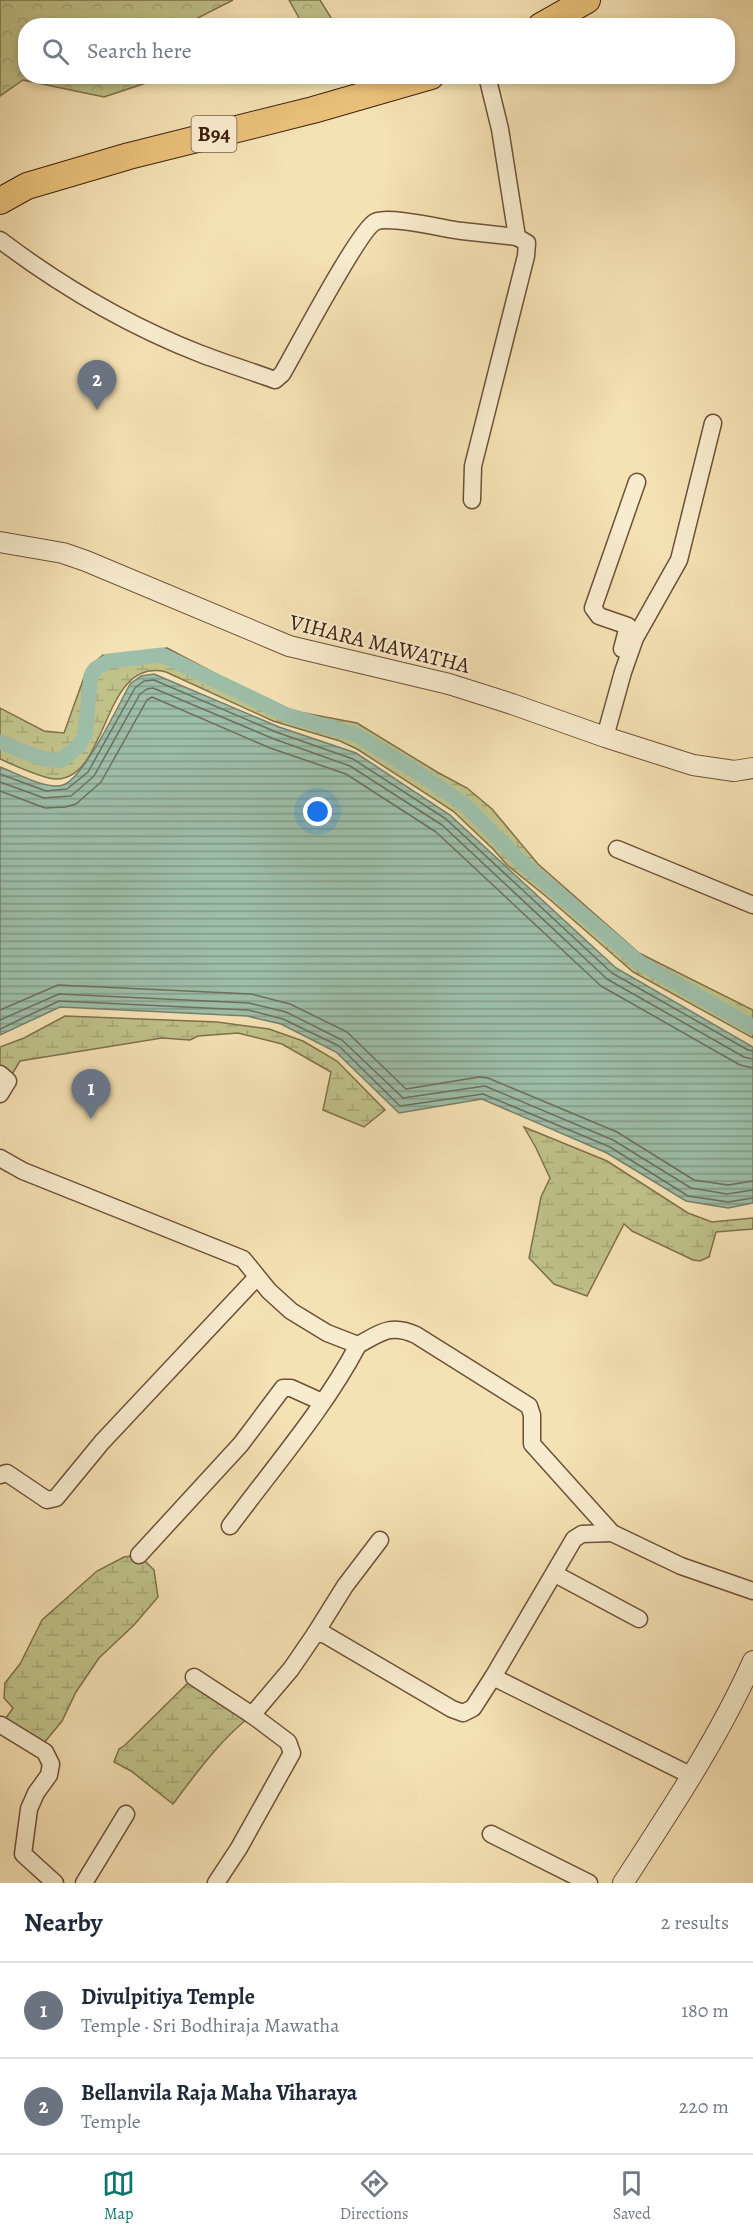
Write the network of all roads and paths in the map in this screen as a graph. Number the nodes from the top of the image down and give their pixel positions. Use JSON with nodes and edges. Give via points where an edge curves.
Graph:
{"nodes":[{"id":1,"x":587,"y":0,"type":"edge"},
{"id":2,"x":555,"y":18,"type":"edge"},
{"id":3,"x":403,"y":84,"type":"edge"},
{"id":4,"x":489,"y":84,"type":"edge"},
{"id":5,"x":0,"y":201,"type":"edge"},
{"id":6,"x":517,"y":237,"type":"junction"},
{"id":7,"x":0,"y":240,"type":"edge"},
{"id":8,"x":713,"y":423,"type":"dead end"},
{"id":9,"x":637,"y":482,"type":"dead end"},
{"id":10,"x":472,"y":500,"type":"dead end"},
{"id":11,"x":0,"y":542,"type":"edge"},
{"id":12,"x":601,"y":736,"type":"junction"},
{"id":13,"x":753,"y":768,"type":"edge"},
{"id":14,"x":617,"y":849,"type":"dead end"},
{"id":15,"x":753,"y":905,"type":"edge"},
{"id":16,"x":0,"y":1074,"type":"edge"},
{"id":17,"x":0,"y":1094,"type":"edge"},
{"id":18,"x":0,"y":1158,"type":"edge"},
{"id":19,"x":258,"y":1277,"type":"junction"},
{"id":20,"x":358,"y":1345,"type":"junction"},
{"id":21,"x":322,"y":1402,"type":"junction"},
{"id":22,"x":0,"y":1475,"type":"edge"},
{"id":23,"x":231,"y":1526,"type":"dead end"},
{"id":24,"x":612,"y":1533,"type":"junction"},
{"id":25,"x":380,"y":1540,"type":"dead end"},
{"id":26,"x":139,"y":1555,"type":"dead end"},
{"id":27,"x":555,"y":1574,"type":"junction"},
{"id":28,"x":753,"y":1591,"type":"edge"},
{"id":29,"x":639,"y":1619,"type":"dead end"},
{"id":30,"x":315,"y":1634,"type":"junction"},
{"id":31,"x":753,"y":1661,"type":"edge"},
{"id":32,"x":194,"y":1677,"type":"dead end"},
{"id":33,"x":493,"y":1677,"type":"junction"},
{"id":34,"x":252,"y":1715,"type":"junction"},
{"id":35,"x":1,"y":1725,"type":"edge"},
{"id":36,"x":692,"y":1776,"type":"junction"},
{"id":37,"x":126,"y":1814,"type":"dead end"},
{"id":38,"x":491,"y":1834,"type":"dead end"},
{"id":39,"x":55,"y":1883,"type":"edge"},
{"id":40,"x":84,"y":1883,"type":"edge"},
{"id":41,"x":216,"y":1883,"type":"edge"},
{"id":42,"x":589,"y":1883,"type":"edge"},
{"id":43,"x":623,"y":1883,"type":"edge"}],
"edges":[{"from":1,"to":2,"type":"main road"},
{"from":3,"to":5,"type":"main road","number":"B94","via":[[129,156],[27,186]]},
{"from":4,"to":6,"type":"street"},
{"from":6,"to":7,"type":"street","via":[[388,220],[375,222],[345,263],[275,380],[200,354],[136,324],[34,265]]},
{"from":6,"to":10,"type":"street","via":[[527,243],[526,256],[473,466]]},
{"from":8,"to":12,"type":"street","via":[[679,560],[635,638]]},
{"from":9,"to":12,"type":"street","via":[[593,608],[599,616],[628,627]]},
{"from":11,"to":12,"type":"street","name":"VIHARA MAWATHA","via":[[94,564],[289,646],[449,684]]},
{"from":12,"to":13,"type":"street","name":"VIHARA MAWATHA","via":[[693,765],[734,771]]},
{"from":14,"to":15,"type":"street"},
{"from":16,"to":17,"type":"street","via":[[8,1081]]},
{"from":18,"to":19,"type":"street","via":[[23,1171],[243,1258]]},
{"from":19,"to":20,"type":"street","via":[[291,1311],[327,1333]]},
{"from":19,"to":22,"type":"street","via":[[102,1442],[56,1498],[47,1500],[7,1473]]},
{"from":20,"to":21,"type":"street"},
{"from":20,"to":24,"type":"street","via":[[387,1329],[405,1330],[529,1406],[532,1444]]},
{"from":21,"to":23,"type":"street"},
{"from":21,"to":26,"type":"street","via":[[283,1388],[241,1444]]},
{"from":24,"to":27,"type":"street","via":[[582,1534],[574,1539]]},
{"from":24,"to":28,"type":"street","via":[[681,1566]]},
{"from":25,"to":30,"type":"street"},
{"from":27,"to":29,"type":"street"},
{"from":27,"to":33,"type":"street"},
{"from":30,"to":33,"type":"street","via":[[324,1634],[464,1713],[473,1708]]},
{"from":30,"to":34,"type":"street"},
{"from":31,"to":36,"type":"street"},
{"from":32,"to":34,"type":"street"},
{"from":33,"to":36,"type":"street"},
{"from":34,"to":41,"type":"street","via":[[288,1742],[292,1753]]},
{"from":35,"to":39,"type":"street","via":[[45,1752],[51,1764],[49,1775],[29,1809],[23,1854]]},
{"from":36,"to":43,"type":"street"},
{"from":37,"to":40,"type":"street"},
{"from":38,"to":42,"type":"street"}]}
